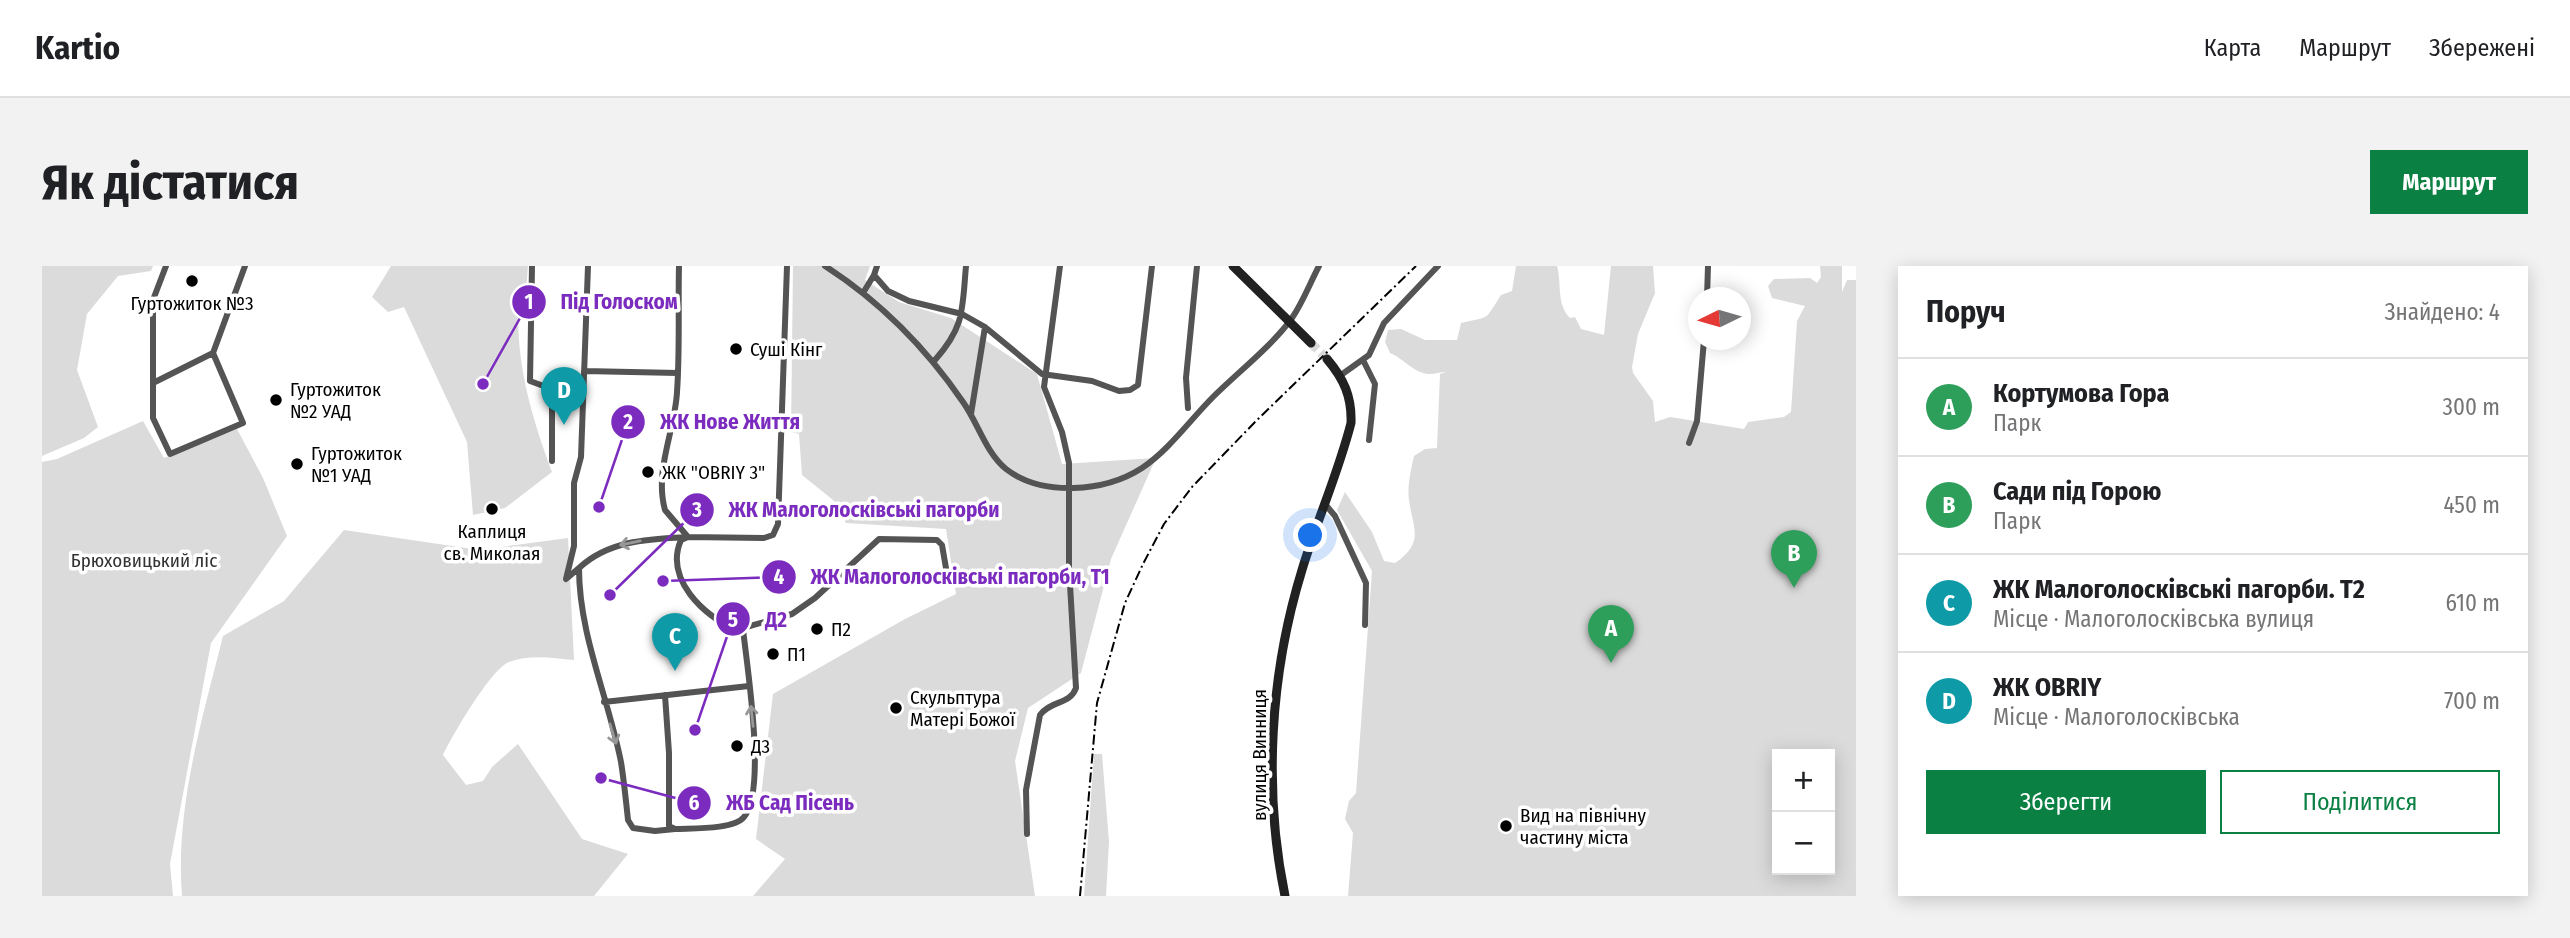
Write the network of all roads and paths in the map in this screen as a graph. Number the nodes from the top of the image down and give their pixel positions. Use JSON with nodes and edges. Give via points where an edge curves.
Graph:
{"nodes":[{"id":1,"x":166,"y":266,"type":"edge"},
{"id":2,"x":245,"y":266,"type":"edge"},
{"id":3,"x":532,"y":266,"type":"edge"},
{"id":4,"x":588,"y":266,"type":"edge"},
{"id":5,"x":678,"y":266,"type":"edge"},
{"id":6,"x":787,"y":266,"type":"edge"},
{"id":7,"x":825,"y":266,"type":"edge"},
{"id":8,"x":877,"y":266,"type":"edge"},
{"id":9,"x":965,"y":266,"type":"edge"},
{"id":10,"x":1060,"y":266,"type":"edge"},
{"id":11,"x":1152,"y":266,"type":"edge"},
{"id":12,"x":1197,"y":266,"type":"edge"},
{"id":13,"x":1233,"y":266,"type":"edge"},
{"id":14,"x":1319,"y":266,"type":"edge"},
{"id":15,"x":1438,"y":266,"type":"edge"},
{"id":16,"x":1708,"y":266,"type":"edge"},
{"id":17,"x":874,"y":275,"type":"junction"},
{"id":18,"x":1707,"y":287,"type":"edge"},
{"id":19,"x":863,"y":293,"type":"junction"},
{"id":20,"x":962,"y":314,"type":"junction"},
{"id":21,"x":1289,"y":322,"type":"junction"},
{"id":22,"x":985,"y":327,"type":"junction"},
{"id":23,"x":1311,"y":343,"type":"tunnel mouth"},
{"id":24,"x":1703,"y":350,"type":"edge"},
{"id":25,"x":214,"y":353,"type":"junction"},
{"id":26,"x":1327,"y":359,"type":"tunnel mouth"},
{"id":27,"x":935,"y":360,"type":"junction"},
{"id":28,"x":1363,"y":360,"type":"junction"},
{"id":29,"x":584,"y":371,"type":"junction"},
{"id":30,"x":678,"y":373,"type":"junction"},
{"id":31,"x":1045,"y":375,"type":"junction"},
{"id":32,"x":1341,"y":375,"type":"junction"},
{"id":33,"x":155,"y":382,"type":"junction"},
{"id":34,"x":1188,"y":408,"type":"dead end"},
{"id":35,"x":971,"y":414,"type":"junction"},
{"id":36,"x":1369,"y":440,"type":"dead end"},
{"id":37,"x":1689,"y":443,"type":"dead end"},
{"id":38,"x":552,"y":461,"type":"dead end"},
{"id":39,"x":1068,"y":486,"type":"junction"},
{"id":40,"x":1325,"y":504,"type":"junction"},
{"id":41,"x":688,"y":537,"type":"junction"},
{"id":42,"x":579,"y":568,"type":"junction"},
{"id":43,"x":947,"y":574,"type":"dead end"},
{"id":44,"x":1365,"y":625,"type":"dead end"},
{"id":45,"x":744,"y":629,"type":"junction"},
{"id":46,"x":749,"y":686,"type":"junction"},
{"id":47,"x":665,"y":695,"type":"junction"},
{"id":48,"x":604,"y":702,"type":"junction"},
{"id":49,"x":675,"y":829,"type":"junction"},
{"id":50,"x":1027,"y":834,"type":"dead end"},
{"id":51,"x":1285,"y":896,"type":"edge"}],
"edges":[{"from":1,"to":33,"type":"street","via":[[153,300]]},
{"from":2,"to":25,"type":"street"},
{"from":3,"to":38,"type":"street","via":[[530,381],[549,388]]},
{"from":4,"to":29,"type":"street"},
{"from":5,"to":30,"type":"street"},
{"from":6,"to":41,"type":"street","via":[[776,531],[768,538]]},
{"from":7,"to":19,"type":"street"},
{"from":8,"to":17,"type":"street"},
{"from":9,"to":20,"type":"street"},
{"from":10,"to":31,"type":"street"},
{"from":11,"to":31,"type":"street","via":[[1138,385],[1119,391],[1092,381]]},
{"from":12,"to":34,"type":"street","via":[[1186,377]]},
{"from":13,"to":21,"type":"main road"},
{"from":14,"to":21,"type":"street"},
{"from":15,"to":28,"type":"street","via":[[1384,323]]},
{"from":16,"to":18,"type":"street"},
{"from":17,"to":19,"type":"street"},
{"from":17,"to":20,"type":"street","via":[[888,291],[909,301]]},
{"from":19,"to":27,"type":"street"},
{"from":20,"to":22,"type":"street"},
{"from":20,"to":27,"type":"street","via":[[954,338]]},
{"from":21,"to":23,"type":"main road"},
{"from":21,"to":39,"type":"street","via":[[1142,468],[1099,485]]},
{"from":22,"to":31,"type":"street"},
{"from":22,"to":35,"type":"street"},
{"from":24,"to":37,"type":"street","via":[[1697,421]]},
{"from":25,"to":33,"type":"street"},
{"from":25,"to":33,"type":"street","via":[[243,423],[170,454],[153,418]]},
{"from":26,"to":32,"type":"main road"},
{"from":27,"to":35,"type":"street"},
{"from":28,"to":32,"type":"street"},
{"from":28,"to":36,"type":"street","via":[[1375,384]]},
{"from":29,"to":30,"type":"street"},
{"from":29,"to":42,"type":"street","via":[[581,457],[574,482],[574,546],[566,579]]},
{"from":30,"to":41,"type":"street","via":[[663,501],[667,513]]},
{"from":31,"to":39,"type":"street","via":[[1045,393],[1068,454]]},
{"from":32,"to":40,"type":"main road","name":"вулиця Винниця","via":[[1350,398],[1351,423]]},
{"from":35,"to":39,"type":"street","via":[[989,450],[1005,468],[1035,484]]},
{"from":39,"to":50,"type":"street","via":[[1076,688],[1069,699],[1047,706],[1040,715],[1026,790]]},
{"from":40,"to":44,"type":"street","via":[[1366,583]]},
{"from":40,"to":51,"type":"main road","name":"вулиця Винниця","via":[[1286,626],[1274,705],[1276,831]]},
{"from":41,"to":42,"type":"street","one_way":true,"via":[[628,542],[592,555]]},
{"from":41,"to":45,"type":"street","via":[[681,540],[678,552],[684,584],[710,617],[736,630]]},
{"from":42,"to":48,"type":"street","via":[[583,615]]},
{"from":43,"to":45,"type":"street","via":[[937,540],[879,539],[792,614]]},
{"from":45,"to":46,"type":"street"},
{"from":46,"to":47,"type":"street"},
{"from":49,"to":46,"type":"street","one_way":true,"via":[[717,827],[745,816],[756,754]]},
{"from":47,"to":48,"type":"street"},
{"from":47,"to":49,"type":"street","via":[[670,753],[667,821]]},
{"from":48,"to":49,"type":"street","one_way":true,"via":[[621,760],[628,820],[633,828],[645,831]]}]}
